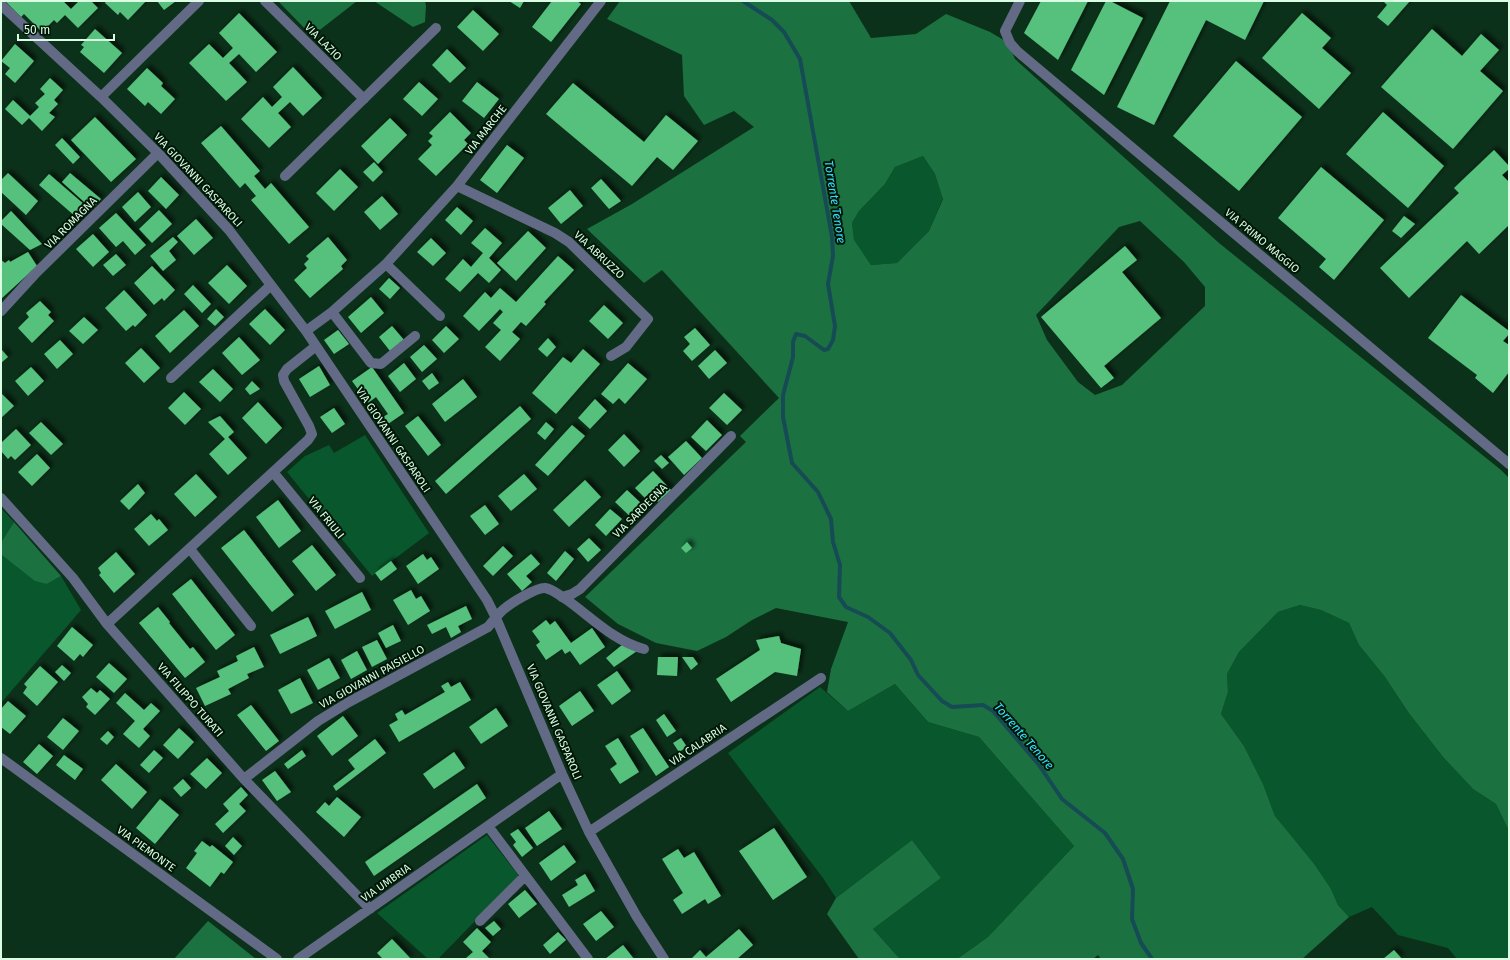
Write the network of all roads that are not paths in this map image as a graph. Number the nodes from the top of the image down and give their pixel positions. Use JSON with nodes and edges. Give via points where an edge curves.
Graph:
{"nodes":[{"id":1,"x":199,"y":1,"type":"edge"},
{"id":2,"x":265,"y":1,"type":"edge"},
{"id":3,"x":1020,"y":1,"type":"edge"},
{"id":4,"x":600,"y":2,"type":"edge"},
{"id":5,"x":1,"y":5,"type":"edge"},
{"id":6,"x":436,"y":28,"type":"dead end"},
{"id":7,"x":101,"y":97,"type":"junction"},
{"id":8,"x":364,"y":99,"type":"junction"},
{"id":9,"x":158,"y":153,"type":"junction"},
{"id":10,"x":285,"y":176,"type":"dead end"},
{"id":11,"x":457,"y":186,"type":"junction"},
{"id":12,"x":386,"y":264,"type":"junction"},
{"id":13,"x":271,"y":285,"type":"junction"},
{"id":14,"x":1,"y":311,"type":"edge"},
{"id":15,"x":332,"y":312,"type":"junction"},
{"id":16,"x":440,"y":316,"type":"dead end"},
{"id":17,"x":306,"y":332,"type":"junction"},
{"id":18,"x":415,"y":336,"type":"dead end"},
{"id":19,"x":316,"y":346,"type":"junction"},
{"id":20,"x":611,"y":356,"type":"dead end"},
{"id":21,"x":171,"y":378,"type":"dead end"},
{"id":22,"x":731,"y":436,"type":"dead end"},
{"id":23,"x":1509,"y":464,"type":"edge"},
{"id":24,"x":273,"y":472,"type":"junction"},
{"id":25,"x":1,"y":498,"type":"edge"},
{"id":26,"x":190,"y":549,"type":"junction"},
{"id":27,"x":360,"y":578,"type":"dead end"},
{"id":28,"x":562,"y":597,"type":"junction"},
{"id":29,"x":496,"y":618,"type":"junction"},
{"id":30,"x":107,"y":624,"type":"junction"},
{"id":31,"x":252,"y":626,"type":"dead end"},
{"id":32,"x":644,"y":649,"type":"dead end"},
{"id":33,"x":821,"y":678,"type":"dead end"},
{"id":34,"x":1,"y":758,"type":"edge"},
{"id":35,"x":562,"y":774,"type":"junction"},
{"id":36,"x":244,"y":779,"type":"junction"},
{"id":37,"x":488,"y":826,"type":"junction"},
{"id":38,"x":588,"y":832,"type":"junction"},
{"id":39,"x":525,"y":876,"type":"junction"},
{"id":40,"x":370,"y":909,"type":"junction"},
{"id":41,"x":480,"y":921,"type":"dead end"},
{"id":42,"x":277,"y":959,"type":"edge"},
{"id":43,"x":298,"y":959,"type":"edge"},
{"id":44,"x":588,"y":959,"type":"edge"},
{"id":45,"x":664,"y":959,"type":"edge"}],
"edges":[{"from":1,"to":7,"type":"street"},
{"from":2,"to":8,"type":"street","name":"VIA LAZIO"},
{"from":3,"to":23,"type":"street","name":"VIA PRIMO MAGGIO","via":[[1005,31],[1010,43],[1017,50]]},
{"from":4,"to":11,"type":"street","name":"VIA MARCHE"},
{"from":5,"to":7,"type":"street","name":"VIA GIOVANNI GASPAROLI"},
{"from":6,"to":8,"type":"street"},
{"from":7,"to":9,"type":"street","name":"VIA GIOVANNI GASPAROLI"},
{"from":8,"to":10,"type":"street"},
{"from":9,"to":13,"type":"street","name":"VIA GIOVANNI GASPAROLI","via":[[229,230]]},
{"from":9,"to":14,"type":"street","name":"VIA ROMAGNA"},
{"from":11,"to":12,"type":"street","name":"VIA MARCHE"},
{"from":11,"to":20,"type":"street","name":"VIA ABRUZZO","via":[[569,242],[648,319],[626,347]]},
{"from":12,"to":15,"type":"street","name":"VIA MARCHE"},
{"from":12,"to":16,"type":"street"},
{"from":13,"to":17,"type":"street","name":"VIA GIOVANNI GASPAROLI"},
{"from":13,"to":21,"type":"street"},
{"from":15,"to":17,"type":"street","name":"VIA MARCHE"},
{"from":15,"to":18,"type":"street","via":[[371,362],[381,364]]},
{"from":17,"to":19,"type":"street","name":"VIA GIOVANNI GASPAROLI"},
{"from":19,"to":24,"type":"street","via":[[283,375],[312,434]]},
{"from":19,"to":29,"type":"street","name":"VIA GIOVANNI GASPAROLI","via":[[487,600]]},
{"from":22,"to":28,"type":"street","name":"VIA SARDEGNA","via":[[580,589]]},
{"from":24,"to":26,"type":"street"},
{"from":24,"to":27,"type":"street","name":"VIA FRIULI"},
{"from":25,"to":30,"type":"street","name":"VIA FILIPPO TURATI","via":[[73,578]]},
{"from":26,"to":30,"type":"street"},
{"from":26,"to":31,"type":"street"},
{"from":28,"to":29,"type":"street","via":[[544,588],[504,609]]},
{"from":28,"to":32,"type":"street","via":[[618,638]]},
{"from":29,"to":35,"type":"street","name":"VIA GIOVANNI GASPAROLI"},
{"from":29,"to":36,"type":"street","name":"VIA GIOVANNI PAISIELLO","via":[[488,627],[332,712]]},
{"from":30,"to":36,"type":"street","name":"VIA FILIPPO TURATI"},
{"from":33,"to":38,"type":"street","name":"VIA CALABRIA"},
{"from":34,"to":42,"type":"street","name":"VIA PIEMONTE"},
{"from":35,"to":37,"type":"street","name":"VIA UMBRIA"},
{"from":35,"to":38,"type":"street","name":"VIA GIOVANNI GASPAROLI"},
{"from":36,"to":40,"type":"street","name":"VIA FILIPPO TURATI"},
{"from":37,"to":39,"type":"street"},
{"from":37,"to":40,"type":"street","name":"VIA UMBRIA"},
{"from":38,"to":45,"type":"street","name":"VIA GIOVANNI GASPAROLI"},
{"from":39,"to":41,"type":"street"},
{"from":39,"to":44,"type":"street"},
{"from":40,"to":43,"type":"street","name":"VIA UMBRIA"}]}
